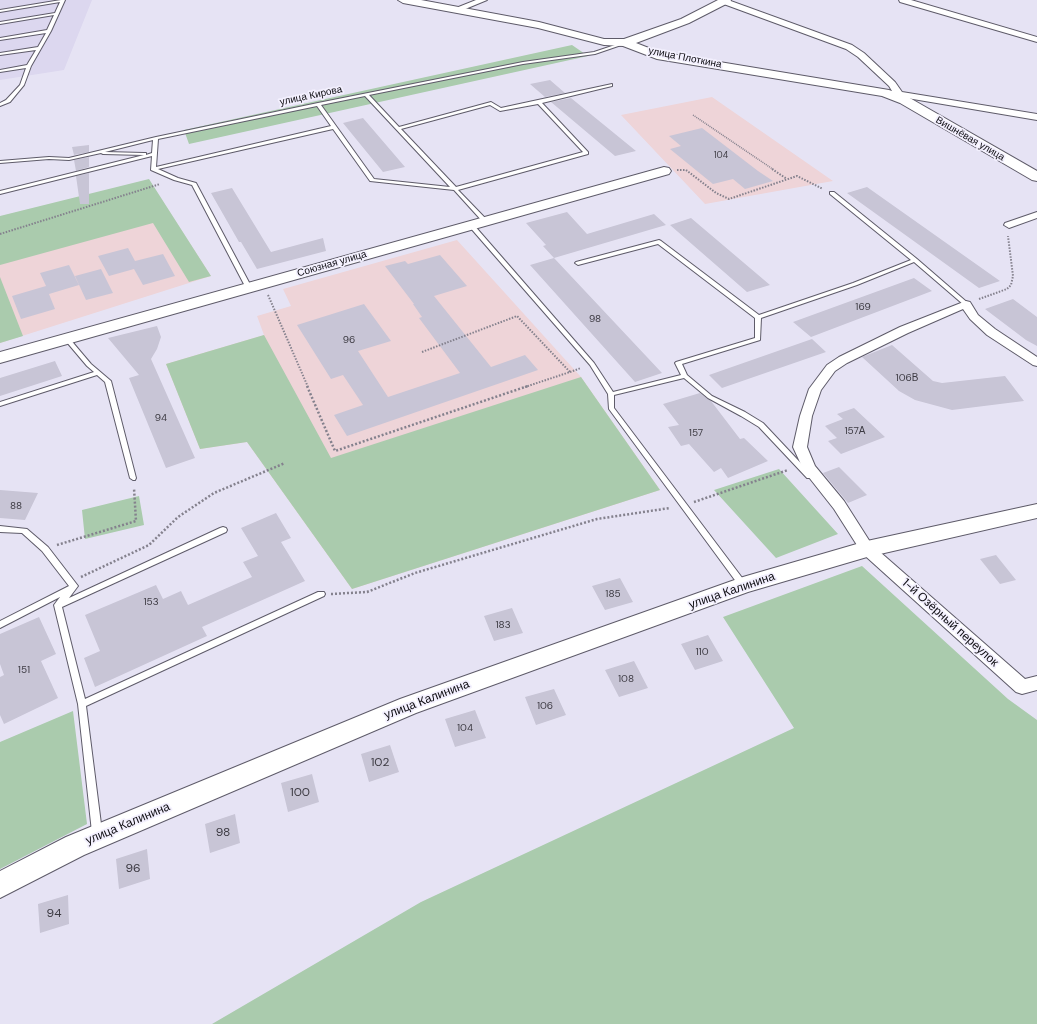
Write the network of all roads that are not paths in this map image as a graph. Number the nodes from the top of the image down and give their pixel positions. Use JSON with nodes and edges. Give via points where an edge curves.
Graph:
{"nodes":[{"id":1,"x":403,"y":0,"type":"edge"},
{"id":2,"x":483,"y":0,"type":"edge"},
{"id":3,"x":903,"y":0,"type":"edge"},
{"id":4,"x":63,"y":1,"type":"edge"},
{"id":5,"x":725,"y":1,"type":"edge"},
{"id":6,"x":455,"y":10,"type":"junction"},
{"id":7,"x":0,"y":11,"type":"edge"},
{"id":8,"x":56,"y":14,"type":"junction"},
{"id":9,"x":0,"y":23,"type":"edge"},
{"id":10,"x":49,"y":31,"type":"junction"},
{"id":11,"x":0,"y":39,"type":"edge"},
{"id":12,"x":1037,"y":40,"type":"edge"},
{"id":13,"x":625,"y":43,"type":"junction"},
{"id":14,"x":39,"y":48,"type":"junction"},
{"id":15,"x":0,"y":54,"type":"edge"},
{"id":16,"x":29,"y":66,"type":"junction"},
{"id":17,"x":0,"y":71,"type":"edge"},
{"id":18,"x":610,"y":85,"type":"dead end"},
{"id":19,"x":870,"y":89,"type":"joint"},
{"id":20,"x":367,"y":95,"type":"junction"},
{"id":21,"x":901,"y":97,"type":"junction"},
{"id":22,"x":539,"y":102,"type":"junction"},
{"id":23,"x":318,"y":104,"type":"junction"},
{"id":24,"x":0,"y":105,"type":"edge"},
{"id":25,"x":1037,"y":117,"type":"edge"},
{"id":26,"x":334,"y":127,"type":"junction"},
{"id":27,"x":399,"y":128,"type":"junction"},
{"id":28,"x":156,"y":138,"type":"junction"},
{"id":29,"x":92,"y":153,"type":"junction"},
{"id":30,"x":154,"y":154,"type":"junction"},
{"id":31,"x":0,"y":162,"type":"edge"},
{"id":32,"x":153,"y":169,"type":"junction"},
{"id":33,"x":664,"y":170,"type":"road end"},
{"id":34,"x":1037,"y":177,"type":"edge"},
{"id":35,"x":455,"y":189,"type":"junction"},
{"id":36,"x":0,"y":193,"type":"edge"},
{"id":37,"x":832,"y":193,"type":"road end"},
{"id":38,"x":1037,"y":215,"type":"edge"},
{"id":39,"x":478,"y":223,"type":"junction"},
{"id":40,"x":1009,"y":225,"type":"road end"},
{"id":41,"x":915,"y":260,"type":"junction"},
{"id":42,"x":578,"y":263,"type":"dead end"},
{"id":43,"x":256,"y":286,"type":"junction"},
{"id":44,"x":966,"y":304,"type":"junction"},
{"id":45,"x":758,"y":317,"type":"junction"},
{"id":46,"x":67,"y":339,"type":"junction"},
{"id":47,"x":0,"y":358,"type":"edge"},
{"id":48,"x":1037,"y":362,"type":"edge"},
{"id":49,"x":98,"y":373,"type":"junction"},
{"id":50,"x":685,"y":376,"type":"junction"},
{"id":51,"x":611,"y":394,"type":"junction"},
{"id":52,"x":0,"y":404,"type":"edge"},
{"id":53,"x":133,"y":478,"type":"road end"},
{"id":54,"x":839,"y":505,"type":"junction"},
{"id":55,"x":1037,"y":511,"type":"edge"},
{"id":56,"x":0,"y":529,"type":"edge"},
{"id":57,"x":223,"y":530,"type":"dead end"},
{"id":58,"x":867,"y":549,"type":"junction"},
{"id":59,"x":73,"y":584,"type":"junction"},
{"id":60,"x":743,"y":585,"type":"junction"},
{"id":61,"x":321,"y":594,"type":"road end"},
{"id":62,"x":58,"y":606,"type":"junction"},
{"id":63,"x":0,"y":625,"type":"edge"},
{"id":64,"x":1037,"y":682,"type":"edge"},
{"id":65,"x":82,"y":704,"type":"junction"},
{"id":66,"x":97,"y":837,"type":"junction"},
{"id":67,"x":0,"y":885,"type":"edge"}],
"edges":[{"from":1,"to":6,"type":"street","name":"улица Плоткина"},
{"from":2,"to":6,"type":"street"},
{"from":3,"to":12,"type":"street"},
{"from":4,"to":7,"type":"lane"},
{"from":4,"to":8,"type":"lane"},
{"from":5,"to":13,"type":"street","via":[[685,21]]},
{"from":5,"to":21,"type":"street","via":[[849,47],[892,84]]},
{"from":6,"to":13,"type":"street","name":"улица Плоткина","via":[[546,27],[604,42]]},
{"from":8,"to":9,"type":"lane"},
{"from":8,"to":10,"type":"lane"},
{"from":10,"to":11,"type":"lane"},
{"from":10,"to":14,"type":"lane"},
{"from":13,"to":19,"type":"street","name":"улица Плоткина","via":[[658,55]]},
{"from":13,"to":20,"type":"lane","name":"улица Кирова","via":[[595,53],[523,63]]},
{"from":14,"to":15,"type":"lane"},
{"from":14,"to":16,"type":"lane"},
{"from":16,"to":17,"type":"lane"},
{"from":16,"to":24,"type":"lane","via":[[22,85],[8,101]]},
{"from":18,"to":22,"type":"lane"},
{"from":19,"to":21,"type":"street","name":"Вишнёвая улица"},
{"from":20,"to":23,"type":"lane","name":"улица Кирова"},
{"from":20,"to":27,"type":"lane"},
{"from":21,"to":25,"type":"street","via":[[983,107]]},
{"from":21,"to":34,"type":"street","name":"Вишнёвая улица"},
{"from":22,"to":27,"type":"lane","via":[[500,110],[491,103]]},
{"from":22,"to":35,"type":"lane","via":[[586,153]]},
{"from":23,"to":26,"type":"lane"},
{"from":23,"to":28,"type":"lane","name":"улица Кирова"},
{"from":26,"to":32,"type":"lane"},
{"from":26,"to":35,"type":"lane","via":[[372,180]]},
{"from":27,"to":35,"type":"lane"},
{"from":28,"to":29,"type":"lane","name":"улица Кирова"},
{"from":28,"to":30,"type":"lane"},
{"from":29,"to":30,"type":"lane"},
{"from":29,"to":31,"type":"lane","name":"улица Кирова","via":[[69,159]]},
{"from":30,"to":32,"type":"lane"},
{"from":30,"to":36,"type":"lane"},
{"from":32,"to":43,"type":"lane","via":[[194,184]]},
{"from":33,"to":39,"type":"street","name":"Союзная улица"},
{"from":35,"to":39,"type":"lane"},
{"from":37,"to":41,"type":"lane"},
{"from":38,"to":40,"type":"street"},
{"from":39,"to":43,"type":"street","name":"Союзная улица"},
{"from":39,"to":51,"type":"lane","via":[[592,364]]},
{"from":41,"to":44,"type":"lane"},
{"from":41,"to":45,"type":"lane","via":[[855,284]]},
{"from":42,"to":45,"type":"lane","via":[[659,242]]},
{"from":43,"to":46,"type":"street","name":"Союзная улица"},
{"from":44,"to":48,"type":"street","via":[[980,322]]},
{"from":44,"to":54,"type":"street","via":[[897,333],[849,357],[831,368],[815,389],[800,447],[809,468]]},
{"from":45,"to":50,"type":"lane","via":[[758,338],[678,364]]},
{"from":46,"to":47,"type":"street","name":"Союзная улица"},
{"from":46,"to":49,"type":"lane"},
{"from":49,"to":52,"type":"lane"},
{"from":49,"to":53,"type":"lane","via":[[108,381]]},
{"from":50,"to":51,"type":"lane"},
{"from":50,"to":54,"type":"lane","via":[[710,397],[761,426]]},
{"from":51,"to":60,"type":"lane","via":[[611,408]]},
{"from":54,"to":58,"type":"street"},
{"from":55,"to":58,"type":"street","name":"улица Калинина"},
{"from":56,"to":59,"type":"lane","via":[[24,531],[45,548]]},
{"from":57,"to":62,"type":"lane"},
{"from":58,"to":60,"type":"street","name":"улица Калинина"},
{"from":58,"to":64,"type":"street","name":"1-й Озёрный переулок","via":[[1022,687]]},
{"from":59,"to":62,"type":"lane"},
{"from":59,"to":63,"type":"lane"},
{"from":60,"to":66,"type":"street","name":"улица Калинина","via":[[408,706]]},
{"from":61,"to":65,"type":"lane"},
{"from":62,"to":65,"type":"lane"},
{"from":65,"to":66,"type":"lane"},
{"from":66,"to":67,"type":"street","name":"улица Калинина"}]}
